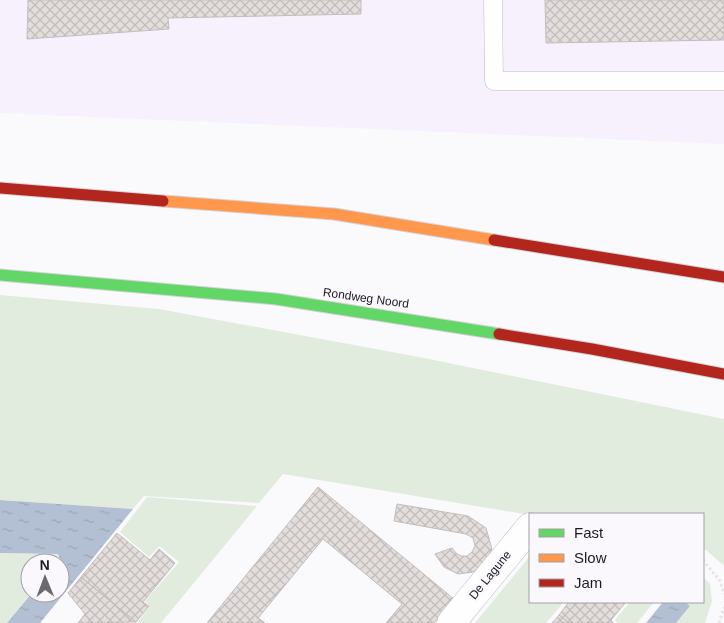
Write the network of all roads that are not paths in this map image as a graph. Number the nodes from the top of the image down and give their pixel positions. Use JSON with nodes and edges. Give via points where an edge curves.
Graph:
{"nodes":[{"id":1,"x":493,"y":0,"type":"edge"},
{"id":2,"x":724,"y":81,"type":"edge"},
{"id":3,"x":0,"y":188,"type":"edge"},
{"id":4,"x":0,"y":275,"type":"edge"},
{"id":5,"x":724,"y":277,"type":"edge"},
{"id":6,"x":724,"y":374,"type":"edge"},
{"id":7,"x":529,"y":528,"type":"edge"},
{"id":8,"x":451,"y":623,"type":"edge"}],
"edges":[{"from":1,"to":2,"type":"lane","via":[[494,81]]},
{"from":3,"to":5,"type":"main road","via":[[334,214]]},
{"from":4,"to":6,"type":"main road","name":"Rondweg Noord","via":[[276,299],[582,347]]},
{"from":7,"to":8,"type":"street","name":"De Lagune"}]}
